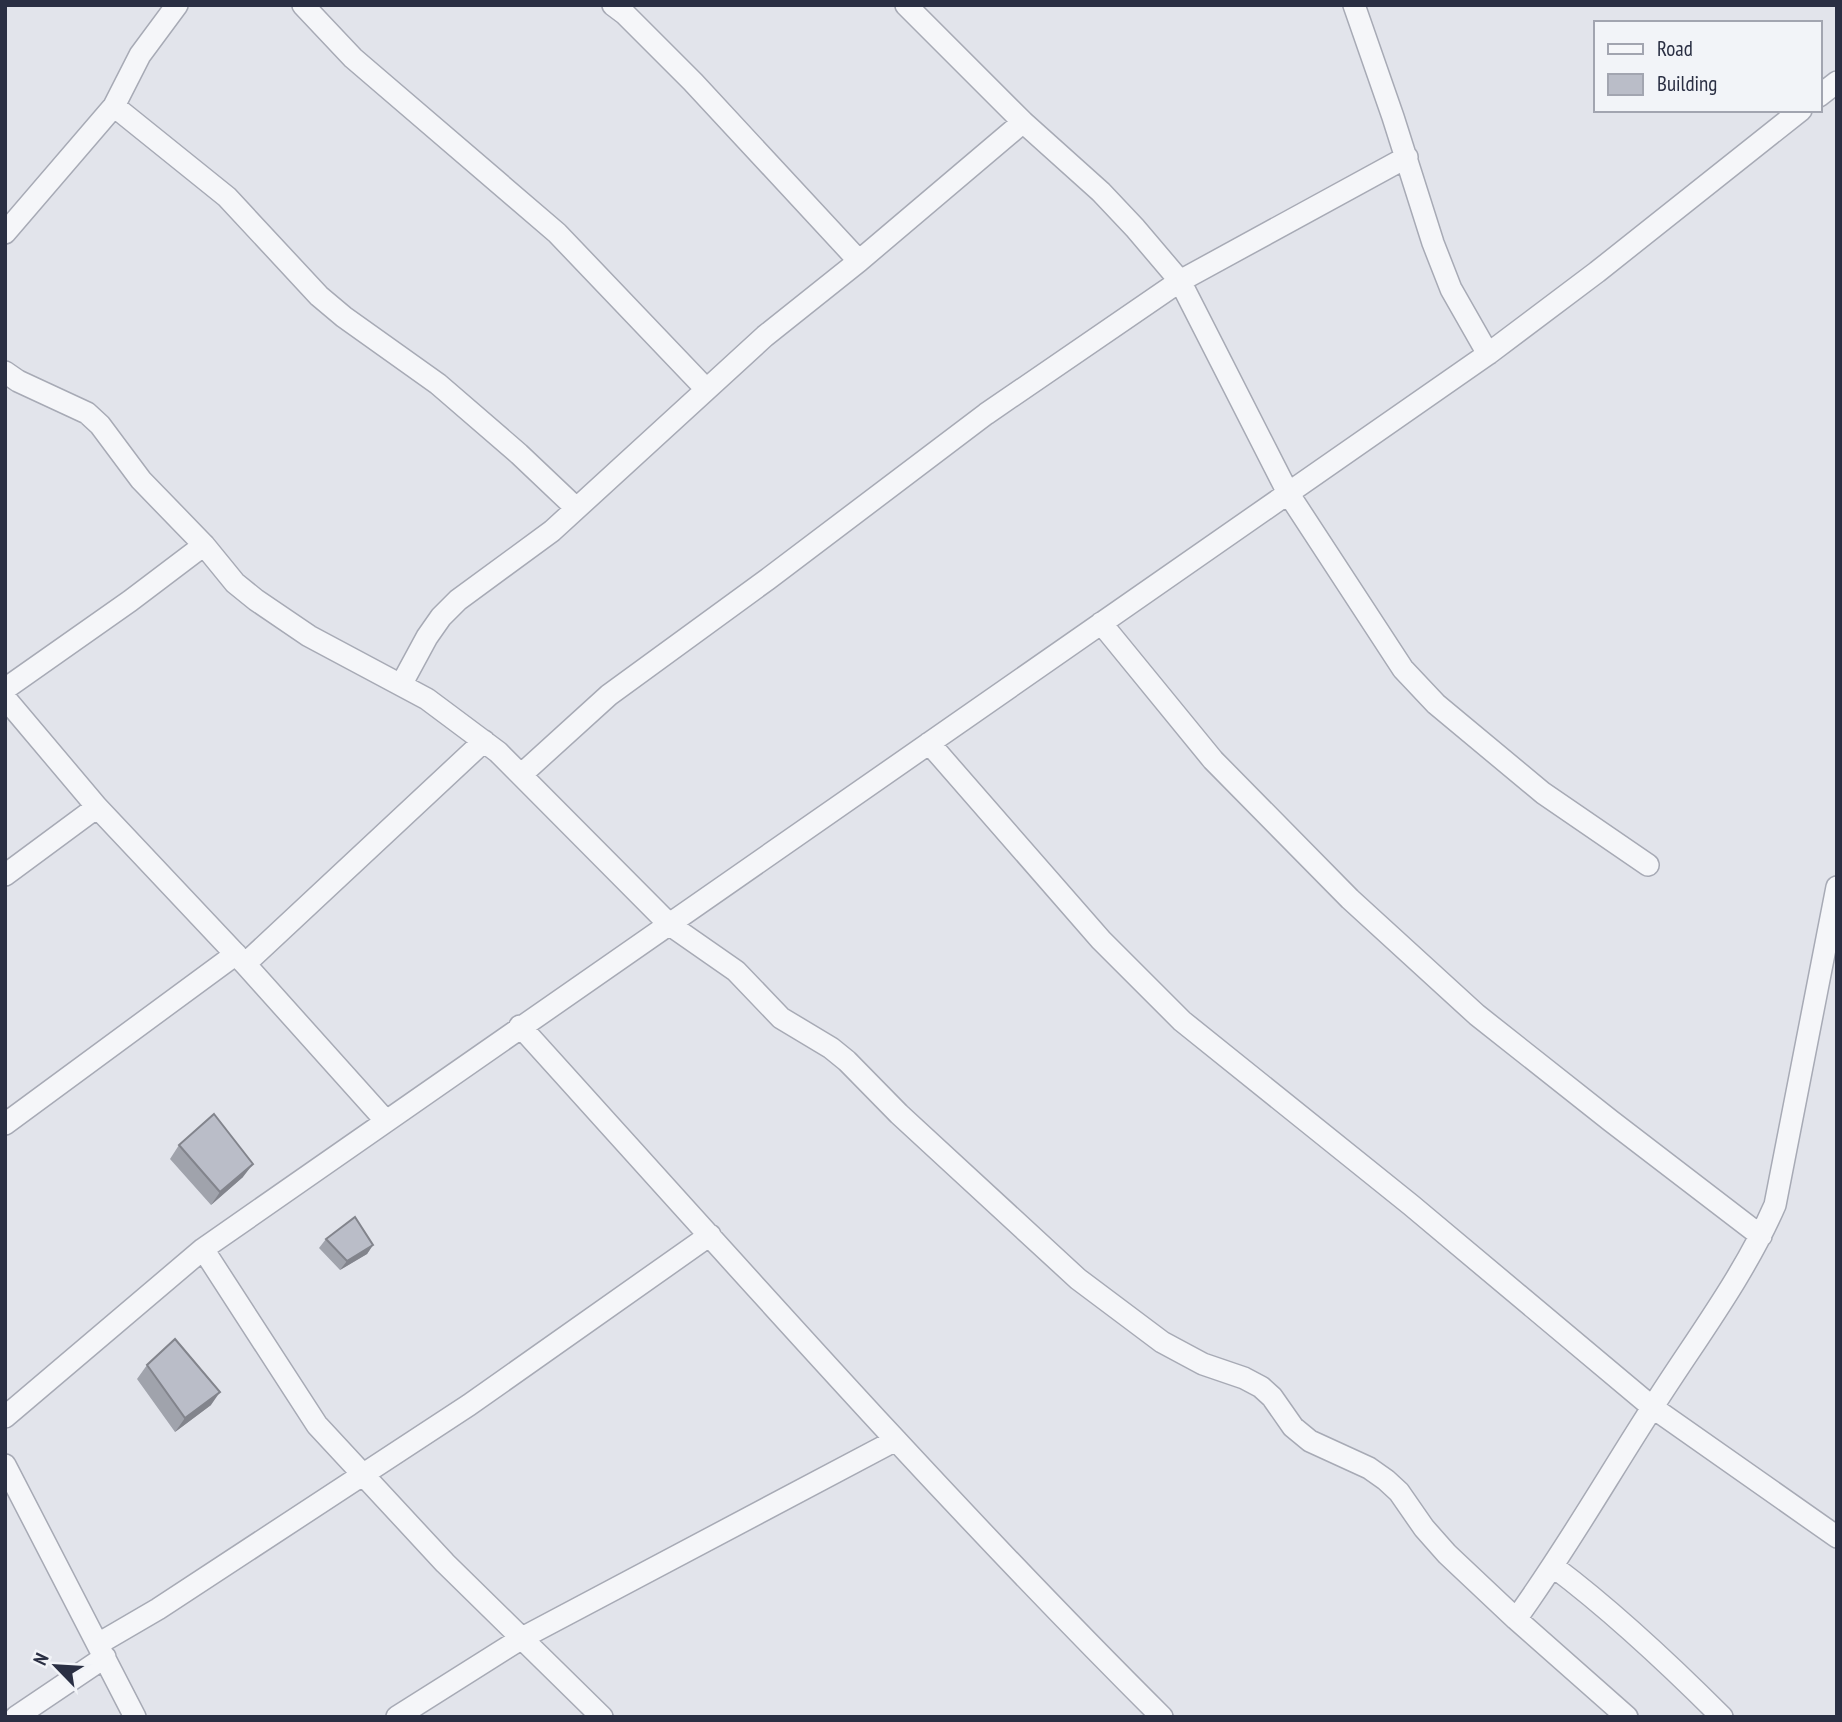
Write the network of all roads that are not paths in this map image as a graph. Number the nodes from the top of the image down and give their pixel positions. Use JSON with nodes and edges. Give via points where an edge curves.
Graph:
{"nodes":[{"id":1,"x":177,"y":5,"type":"edge"},
{"id":2,"x":303,"y":5,"type":"edge"},
{"id":3,"x":613,"y":5,"type":"edge"},
{"id":4,"x":906,"y":5,"type":"edge"},
{"id":5,"x":1354,"y":5,"type":"edge"},
{"id":6,"x":1837,"y":82,"type":"edge"},
{"id":7,"x":1821,"y":94,"type":"edge"},
{"id":8,"x":114,"y":106,"type":"junction"},
{"id":9,"x":1798,"y":112,"type":"edge"},
{"id":10,"x":1023,"y":122,"type":"junction"},
{"id":11,"x":1407,"y":157,"type":"junction"},
{"id":12,"x":5,"y":233,"type":"edge"},
{"id":13,"x":859,"y":261,"type":"junction"},
{"id":14,"x":1180,"y":281,"type":"junction"},
{"id":15,"x":1488,"y":354,"type":"junction"},
{"id":16,"x":5,"y":372,"type":"edge"},
{"id":17,"x":706,"y":390,"type":"junction"},
{"id":18,"x":1288,"y":494,"type":"junction"},
{"id":19,"x":576,"y":508,"type":"junction"},
{"id":20,"x":204,"y":545,"type":"junction"},
{"id":21,"x":1101,"y":623,"type":"junction"},
{"id":22,"x":401,"y":685,"type":"junction"},
{"id":23,"x":5,"y":689,"type":"edge"},
{"id":24,"x":5,"y":698,"type":"edge"},
{"id":25,"x":484,"y":741,"type":"junction"},
{"id":26,"x":929,"y":743,"type":"junction"},
{"id":27,"x":522,"y":774,"type":"junction"},
{"id":28,"x":97,"y":807,"type":"junction"},
{"id":29,"x":1648,"y":865,"type":"dead end"},
{"id":30,"x":5,"y":875,"type":"edge"},
{"id":31,"x":1837,"y":887,"type":"edge"},
{"id":32,"x":670,"y":925,"type":"junction"},
{"id":33,"x":241,"y":959,"type":"junction"},
{"id":34,"x":520,"y":1026,"type":"junction"},
{"id":35,"x":385,"y":1121,"type":"junction"},
{"id":36,"x":5,"y":1124,"type":"edge"},
{"id":37,"x":710,"y":1235,"type":"junction"},
{"id":38,"x":1761,"y":1236,"type":"junction"},
{"id":39,"x":203,"y":1249,"type":"junction"},
{"id":40,"x":1652,"y":1408,"type":"junction"},
{"id":41,"x":5,"y":1417,"type":"edge"},
{"id":42,"x":896,"y":1440,"type":"junction"},
{"id":43,"x":5,"y":1465,"type":"edge"},
{"id":44,"x":362,"y":1474,"type":"junction"},
{"id":45,"x":1837,"y":1536,"type":"edge"},
{"id":46,"x":1554,"y":1567,"type":"junction"},
{"id":47,"x":1516,"y":1619,"type":"junction"},
{"id":48,"x":522,"y":1638,"type":"junction"},
{"id":49,"x":101,"y":1651,"type":"junction"},
{"id":50,"x":16,"y":1717,"type":"edge"},
{"id":51,"x":135,"y":1717,"type":"edge"},
{"id":52,"x":397,"y":1717,"type":"edge"},
{"id":53,"x":602,"y":1717,"type":"edge"},
{"id":54,"x":1162,"y":1717,"type":"edge"},
{"id":55,"x":1627,"y":1717,"type":"edge"},
{"id":56,"x":1722,"y":1717,"type":"edge"}],
"edges":[{"from":1,"to":8,"type":"street","via":[[140,55]]},
{"from":2,"to":17,"type":"street","via":[[353,58],[557,233]]},
{"from":3,"to":13,"type":"street","via":[[693,82]]},
{"from":4,"to":10,"type":"street"},
{"from":5,"to":11,"type":"street"},
{"from":6,"to":7,"type":"street"},
{"from":8,"to":12,"type":"street"},
{"from":8,"to":19,"type":"street","via":[[227,197],[319,296],[438,384]]},
{"from":9,"to":15,"type":"street"},
{"from":10,"to":13,"type":"street"},
{"from":10,"to":14,"type":"street","via":[[1101,192]]},
{"from":11,"to":14,"type":"street"},
{"from":11,"to":15,"type":"street","via":[[1451,289]]},
{"from":13,"to":17,"type":"street"},
{"from":14,"to":18,"type":"street"},
{"from":14,"to":27,"type":"street","via":[[986,414],[609,695]]},
{"from":15,"to":18,"type":"street"},
{"from":16,"to":20,"type":"street","via":[[87,413],[141,480]]},
{"from":17,"to":19,"type":"street"},
{"from":18,"to":21,"type":"street"},
{"from":18,"to":29,"type":"street","via":[[1403,669],[1436,704],[1543,793]]},
{"from":19,"to":22,"type":"street","via":[[441,617]]},
{"from":20,"to":22,"type":"street","via":[[235,583],[256,600],[309,636]]},
{"from":20,"to":23,"type":"street"},
{"from":21,"to":26,"type":"street"},
{"from":21,"to":38,"type":"street","via":[[1213,760],[1350,899],[1477,1015]]},
{"from":22,"to":25,"type":"street"},
{"from":24,"to":28,"type":"street"},
{"from":25,"to":27,"type":"street"},
{"from":25,"to":33,"type":"street"},
{"from":26,"to":32,"type":"street"},
{"from":26,"to":40,"type":"street","via":[[1101,940],[1182,1021],[1411,1205]]},
{"from":27,"to":32,"type":"street"},
{"from":28,"to":30,"type":"street"},
{"from":28,"to":33,"type":"street"},
{"from":31,"to":38,"type":"street","via":[[1775,1205]]},
{"from":32,"to":34,"type":"street"},
{"from":32,"to":47,"type":"street","via":[[736,971],[781,1018],[847,1061],[1078,1279],[1162,1342],[1261,1387],[1310,1441],[1386,1480],[1447,1554]]},
{"from":33,"to":35,"type":"street"},
{"from":33,"to":36,"type":"street"},
{"from":34,"to":35,"type":"street"},
{"from":34,"to":37,"type":"street"},
{"from":35,"to":39,"type":"street"},
{"from":37,"to":42,"type":"street"},
{"from":37,"to":44,"type":"street","via":[[469,1405]]},
{"from":38,"to":40,"type":"street"},
{"from":39,"to":41,"type":"street"},
{"from":39,"to":44,"type":"street","via":[[317,1425]]},
{"from":40,"to":45,"type":"street"},
{"from":40,"to":46,"type":"street"},
{"from":42,"to":48,"type":"street"},
{"from":42,"to":54,"type":"street"},
{"from":43,"to":49,"type":"street"},
{"from":44,"to":48,"type":"street"},
{"from":44,"to":49,"type":"street"},
{"from":46,"to":47,"type":"street"},
{"from":46,"to":56,"type":"street"},
{"from":47,"to":55,"type":"street"},
{"from":48,"to":52,"type":"street"},
{"from":48,"to":53,"type":"street"},
{"from":49,"to":50,"type":"street"},
{"from":49,"to":51,"type":"street"}]}
